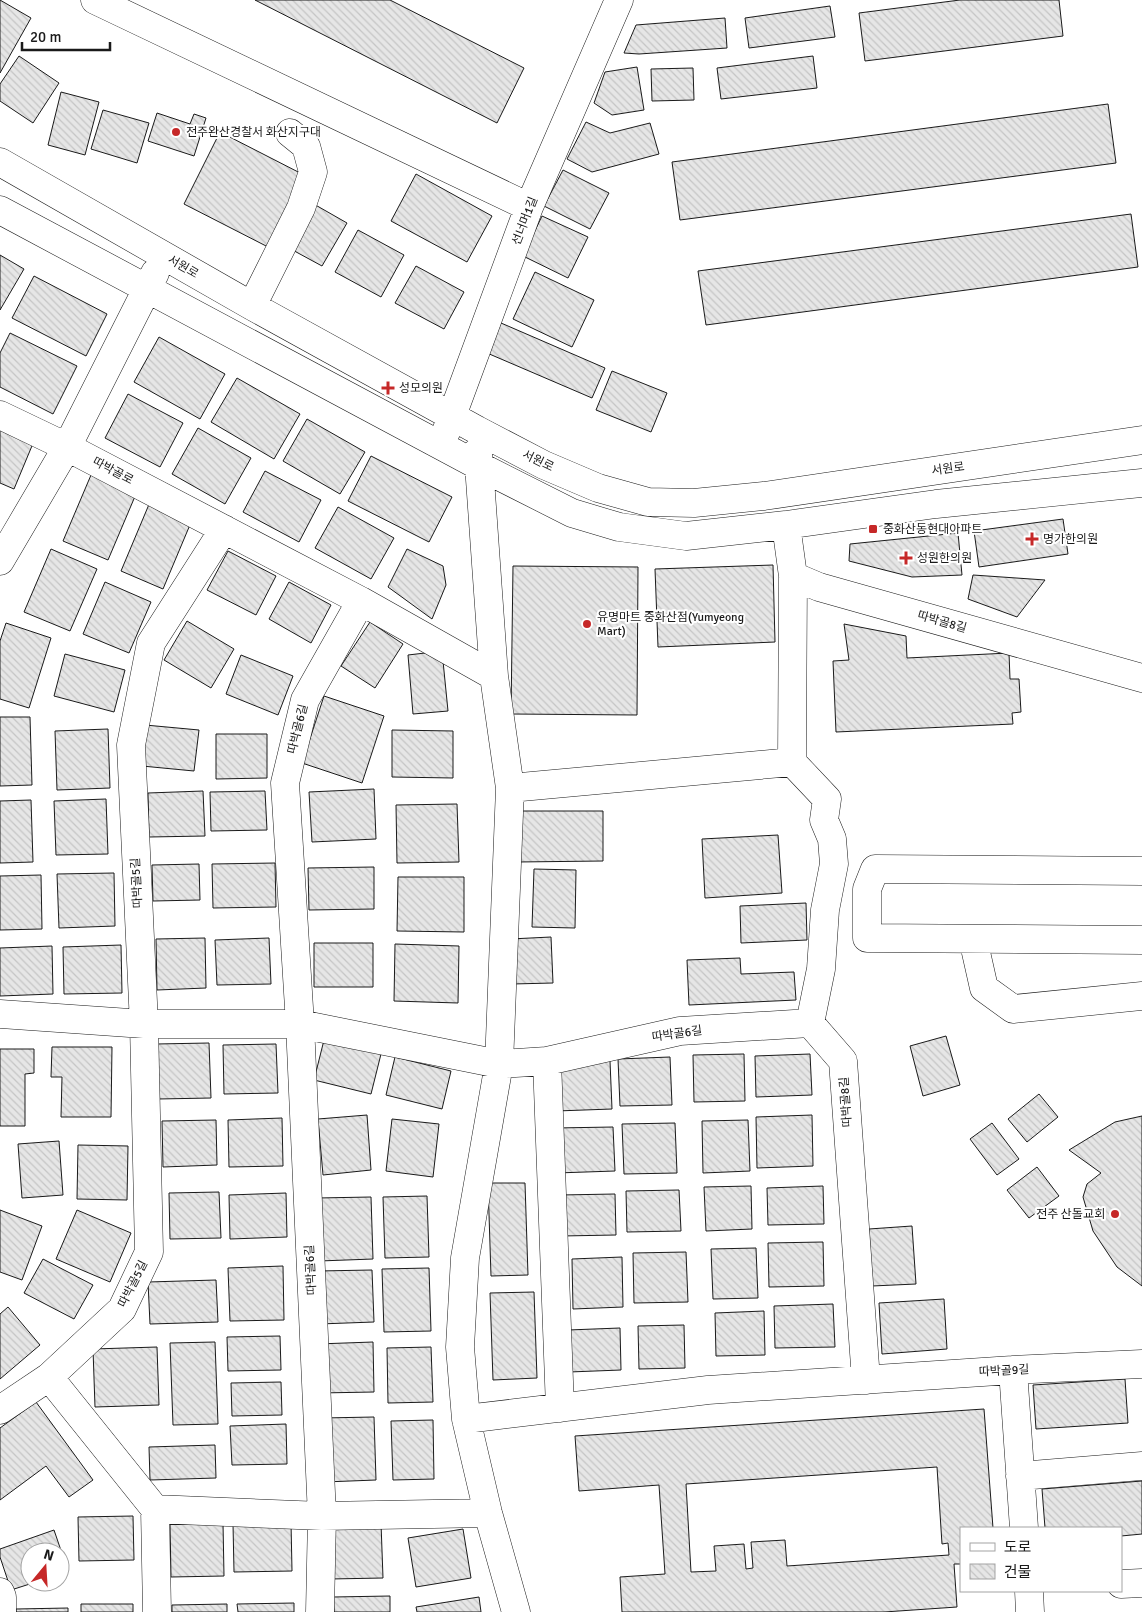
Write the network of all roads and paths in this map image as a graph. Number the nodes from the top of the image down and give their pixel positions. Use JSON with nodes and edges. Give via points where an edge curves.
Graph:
{"nodes":[{"id":1,"x":95,"y":0,"type":"edge"},
{"id":2,"x":619,"y":0,"type":"edge"},
{"id":3,"x":290,"y":132,"type":"dead end"},
{"id":4,"x":0,"y":162,"type":"edge"},
{"id":5,"x":529,"y":207,"type":"junction"},
{"id":6,"x":0,"y":210,"type":"edge"},
{"id":7,"x":164,"y":256,"type":"junction"},
{"id":8,"x":147,"y":289,"type":"junction"},
{"id":9,"x":252,"y":306,"type":"junction"},
{"id":10,"x":0,"y":416,"type":"edge"},
{"id":11,"x":453,"y":416,"type":"junction"},
{"id":12,"x":476,"y":430,"type":"junction"},
{"id":13,"x":1142,"y":440,"type":"edge"},
{"id":14,"x":67,"y":446,"type":"junction"},
{"id":15,"x":440,"y":446,"type":"junction"},
{"id":16,"x":479,"y":466,"type":"junction"},
{"id":17,"x":1142,"y":483,"type":"edge"},
{"id":18,"x":786,"y":526,"type":"junction"},
{"id":19,"x":224,"y":530,"type":"junction"},
{"id":20,"x":0,"y":561,"type":"edge"},
{"id":21,"x":792,"y":576,"type":"junction"},
{"id":22,"x":361,"y":601,"type":"junction"},
{"id":23,"x":494,"y":676,"type":"junction"},
{"id":24,"x":1142,"y":678,"type":"edge"},
{"id":25,"x":792,"y":762,"type":"junction"},
{"id":26,"x":510,"y":788,"type":"junction"},
{"id":27,"x":1142,"y":871,"type":"edge"},
{"id":28,"x":973,"y":939,"type":"junction"},
{"id":29,"x":1142,"y":940,"type":"edge"},
{"id":30,"x":1142,"y":996,"type":"edge"},
{"id":31,"x":0,"y":1014,"type":"edge"},
{"id":32,"x":810,"y":1023,"type":"junction"},
{"id":33,"x":144,"y":1024,"type":"junction"},
{"id":34,"x":300,"y":1024,"type":"junction"},
{"id":35,"x":547,"y":1061,"type":"junction"},
{"id":36,"x":499,"y":1064,"type":"junction"},
{"id":37,"x":1142,"y":1364,"type":"edge"},
{"id":38,"x":1013,"y":1370,"type":"junction"},
{"id":39,"x":49,"y":1377,"type":"junction"},
{"id":40,"x":866,"y":1380,"type":"junction"},
{"id":41,"x":560,"y":1408,"type":"junction"},
{"id":42,"x":0,"y":1410,"type":"edge"},
{"id":43,"x":466,"y":1420,"type":"junction"},
{"id":44,"x":1142,"y":1466,"type":"edge"},
{"id":45,"x":1020,"y":1476,"type":"junction"},
{"id":46,"x":155,"y":1509,"type":"junction"},
{"id":47,"x":488,"y":1512,"type":"junction"},
{"id":48,"x":322,"y":1516,"type":"junction"},
{"id":49,"x":1024,"y":1527,"type":"edge"},
{"id":50,"x":1142,"y":1583,"type":"edge"},
{"id":51,"x":1122,"y":1584,"type":"edge"},
{"id":52,"x":0,"y":1592,"type":"edge"},
{"id":53,"x":1029,"y":1592,"type":"edge"},
{"id":54,"x":2,"y":1612,"type":"edge"},
{"id":55,"x":157,"y":1612,"type":"edge"},
{"id":56,"x":320,"y":1612,"type":"edge"},
{"id":57,"x":516,"y":1612,"type":"edge"},
{"id":58,"x":1030,"y":1612,"type":"edge"}],
"edges":[{"from":1,"to":5,"type":"street"},
{"from":2,"to":5,"type":"street","name":"선너머1길"},
{"from":3,"to":9,"type":"street","via":[[306,146],[314,172],[301,208]]},
{"from":4,"to":7,"type":"street","name":"서원로"},
{"from":5,"to":11,"type":"street","name":"선너머1길"},
{"from":6,"to":8,"type":"street"},
{"from":7,"to":8,"type":"street"},
{"from":7,"to":9,"type":"street","name":"서원로"},
{"from":8,"to":14,"type":"street"},
{"from":8,"to":15,"type":"street"},
{"from":9,"to":11,"type":"street","name":"서원로"},
{"from":10,"to":14,"type":"street","name":"따박골로"},
{"from":11,"to":12,"type":"street","name":"서원로"},
{"from":11,"to":15,"type":"street","name":"선너머1길"},
{"from":12,"to":13,"type":"street","name":"서원로","via":[[598,488],[648,502],[694,503],[764,496]]},
{"from":12,"to":16,"type":"street"},
{"from":14,"to":19,"type":"street","name":"따박골로"},
{"from":14,"to":20,"type":"street"},
{"from":15,"to":16,"type":"street"},
{"from":16,"to":18,"type":"street","via":[[572,513],[619,527],[686,536]]},
{"from":16,"to":23,"type":"street"},
{"from":17,"to":18,"type":"street","via":[[936,504]]},
{"from":18,"to":21,"type":"street"},
{"from":19,"to":22,"type":"street"},
{"from":19,"to":33,"type":"street","name":"따박골5길","via":[[151,642],[130,745]]},
{"from":21,"to":24,"type":"street","name":"따박골8길","via":[[820,587]]},
{"from":21,"to":25,"type":"street"},
{"from":22,"to":23,"type":"street"},
{"from":22,"to":34,"type":"street","name":"따박골6길","via":[[304,700],[285,783]]},
{"from":23,"to":26,"type":"street"},
{"from":25,"to":26,"type":"street"},
{"from":25,"to":32,"type":"street","via":[[827,799],[824,820],[832,839],[834,864],[825,910],[822,969]]},
{"from":26,"to":36,"type":"street"},
{"from":27,"to":28,"type":"street","via":[[875,869],[867,889],[867,938]]},
{"from":28,"to":29,"type":"street"},
{"from":28,"to":30,"type":"street","via":[[984,988],[1013,1009]]},
{"from":31,"to":33,"type":"street","name":"따박골6길"},
{"from":32,"to":35,"type":"street","name":"따박골6길","via":[[680,1031]]},
{"from":32,"to":40,"type":"street","name":"따박골8길","via":[[844,1061]]},
{"from":33,"to":34,"type":"street","name":"따박골6길"},
{"from":33,"to":39,"type":"street","name":"따박골5길","via":[[149,1252],[122,1309]]},
{"from":34,"to":36,"type":"street","name":"따박골6길"},
{"from":34,"to":48,"type":"street","name":"따박골6길"},
{"from":35,"to":36,"type":"street","name":"따박골6길"},
{"from":35,"to":41,"type":"street"},
{"from":36,"to":43,"type":"street","via":[[465,1258],[460,1347]]},
{"from":37,"to":38,"type":"street","name":"따박골9길"},
{"from":38,"to":40,"type":"street","name":"따박골9길"},
{"from":38,"to":45,"type":"street"},
{"from":39,"to":42,"type":"street","name":"따박골5길"},
{"from":39,"to":46,"type":"street"},
{"from":40,"to":41,"type":"street","name":"따박골9길","via":[[708,1390]]},
{"from":41,"to":43,"type":"street","name":"따박골9길"},
{"from":43,"to":47,"type":"street"},
{"from":44,"to":45,"type":"street"},
{"from":45,"to":49,"type":"street"},
{"from":46,"to":48,"type":"street"},
{"from":46,"to":55,"type":"street"},
{"from":47,"to":48,"type":"street"},
{"from":47,"to":57,"type":"street"},
{"from":48,"to":56,"type":"street","name":"따박골6길"},
{"from":50,"to":51,"type":"street"},
{"from":52,"to":54,"type":"street"},
{"from":53,"to":58,"type":"street"}]}
